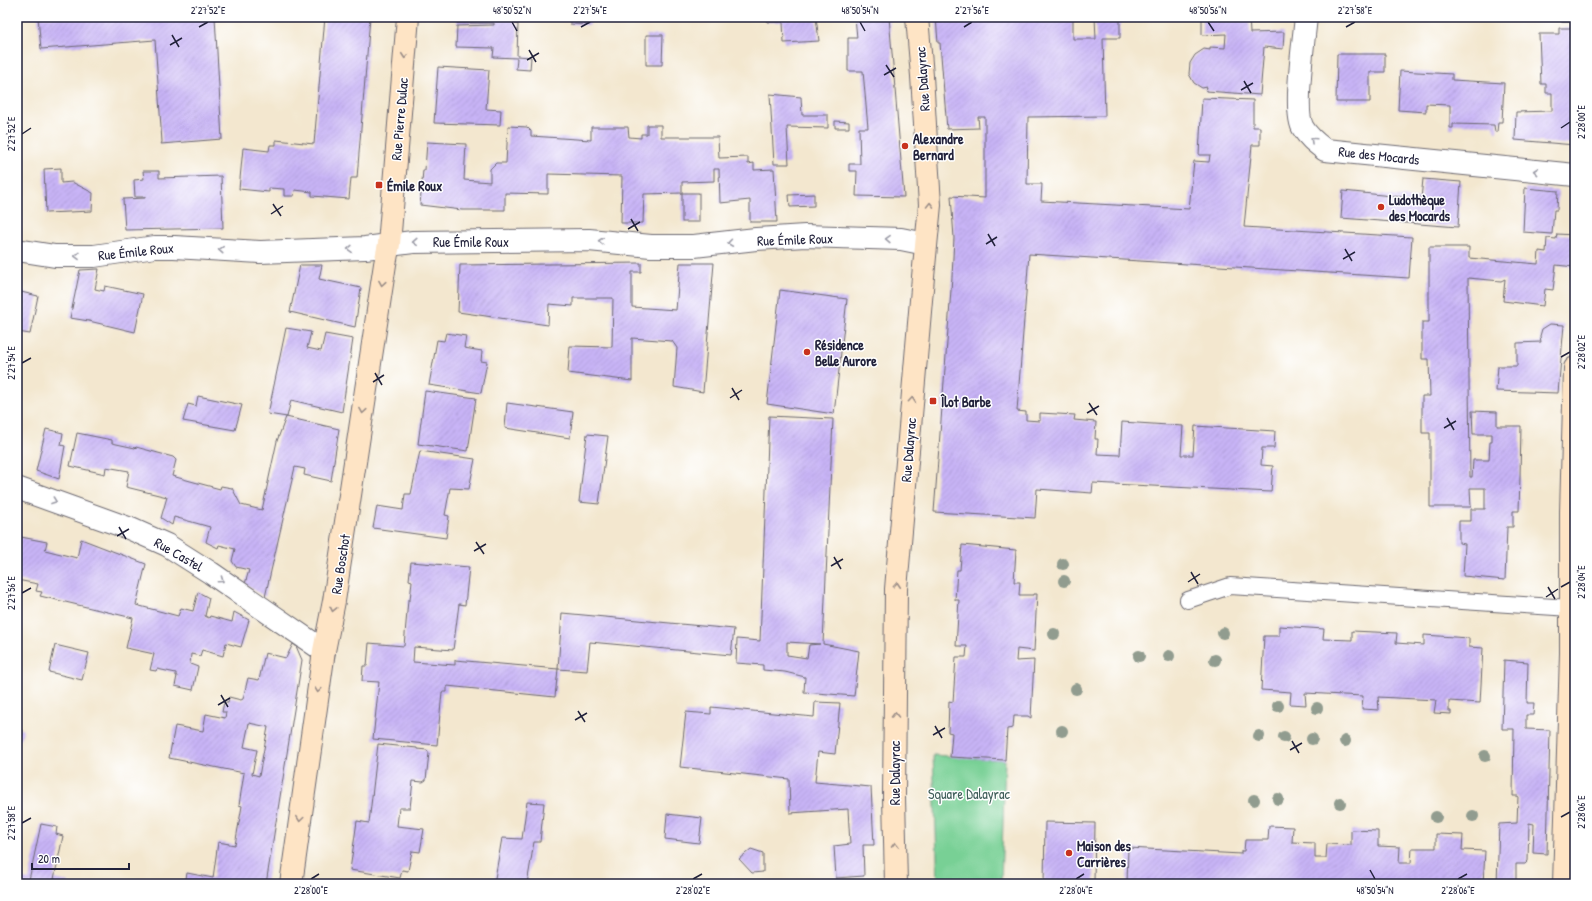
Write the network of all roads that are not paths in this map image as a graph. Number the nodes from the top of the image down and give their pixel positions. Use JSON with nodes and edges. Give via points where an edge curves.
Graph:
{"nodes":[{"id":1,"x":408,"y":17,"type":"edge"},
{"id":2,"x":916,"y":17,"type":"edge"},
{"id":3,"x":1306,"y":17,"type":"edge"},
{"id":4,"x":1575,"y":175,"type":"edge"},
{"id":5,"x":389,"y":244,"type":"junction"},
{"id":6,"x":926,"y":244,"type":"junction"},
{"id":7,"x":17,"y":250,"type":"edge"},
{"id":8,"x":1575,"y":368,"type":"edge"},
{"id":9,"x":17,"y":488,"type":"edge"},
{"id":10,"x":1573,"y":511,"type":"edge"},
{"id":11,"x":1188,"y":600,"type":"dead end"},
{"id":12,"x":1573,"y":608,"type":"edge"},
{"id":13,"x":324,"y":651,"type":"junction"},
{"id":14,"x":1572,"y":795,"type":"edge"},
{"id":15,"x":291,"y":884,"type":"edge"},
{"id":16,"x":896,"y":884,"type":"edge"},
{"id":17,"x":1564,"y":884,"type":"edge"}],
"edges":[{"from":1,"to":5,"type":"main road","name":"Rue Pierre Dulac","one_way":true},
{"from":6,"to":2,"type":"main road","name":"Rue Dalayrac","one_way":true,"via":[[930,205]]},
{"from":4,"to":3,"type":"street","name":"Rue des Mocards","one_way":true,"via":[[1325,150],[1311,139],[1302,127],[1298,109]]},
{"from":6,"to":5,"type":"street","name":"Rue Émile Roux","one_way":true,"via":[[901,240],[805,236],[694,246],[651,246],[589,240]]},
{"from":5,"to":7,"type":"street","name":"Rue Émile Roux","one_way":true,"via":[[365,248],[260,252],[155,247],[94,256],[54,256]]},
{"from":5,"to":13,"type":"main road","name":"Rue Boschot","one_way":true},
{"from":16,"to":6,"type":"main road","name":"Rue Dalayrac","one_way":true,"via":[[896,589]]},
{"from":8,"to":10,"type":"main road"},
{"from":9,"to":13,"type":"street","name":"Rue Castel","one_way":true,"via":[[132,529],[168,545]]},
{"from":10,"to":12,"type":"main road"},
{"from":11,"to":12,"type":"lane","via":[[1230,586]]},
{"from":12,"to":14,"type":"main road"},
{"from":13,"to":15,"type":"main road","name":"Rue Boschot","one_way":true},
{"from":14,"to":17,"type":"main road"}]}
